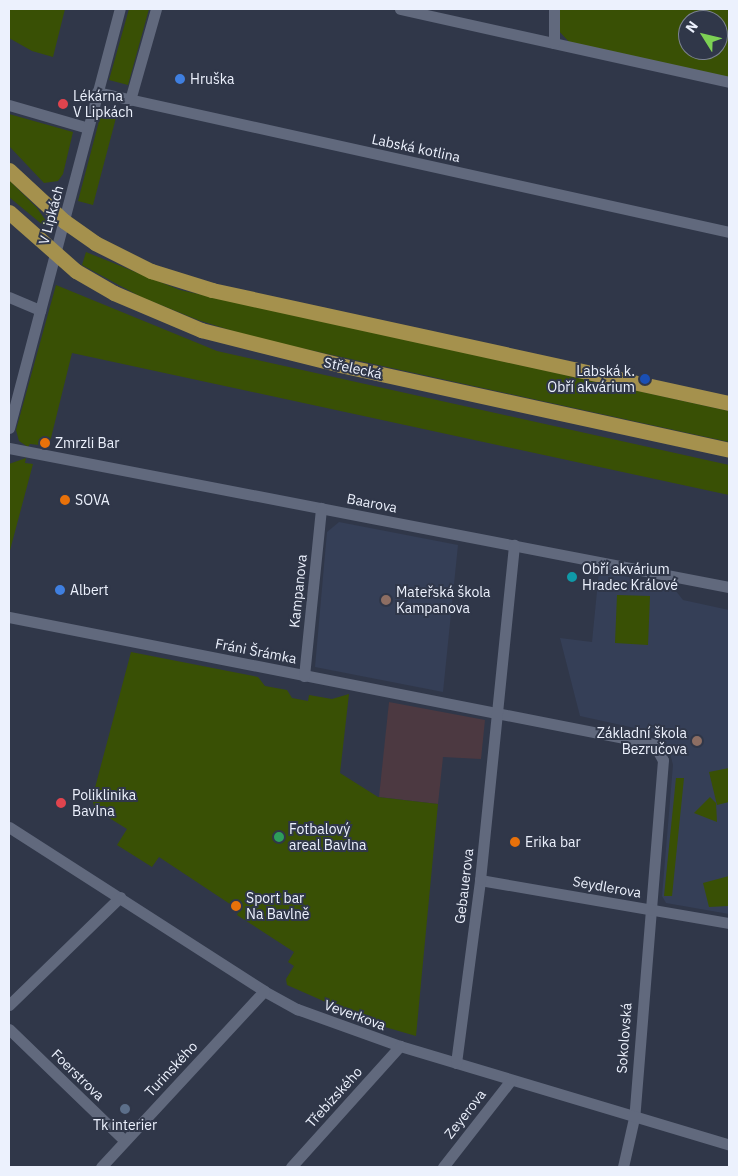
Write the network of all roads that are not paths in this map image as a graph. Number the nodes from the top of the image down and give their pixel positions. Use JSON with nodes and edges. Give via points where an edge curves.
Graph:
{"nodes":[{"id":1,"x":120,"y":9,"type":"edge"},
{"id":2,"x":156,"y":9,"type":"edge"},
{"id":3,"x":400,"y":9,"type":"edge"},
{"id":4,"x":554,"y":9,"type":"edge"},
{"id":5,"x":554,"y":43,"type":"junction"},
{"id":6,"x":729,"y":82,"type":"edge"},
{"id":7,"x":97,"y":92,"type":"junction"},
{"id":8,"x":130,"y":100,"type":"junction"},
{"id":9,"x":9,"y":105,"type":"edge"},
{"id":10,"x":88,"y":128,"type":"junction"},
{"id":11,"x":9,"y":170,"type":"edge"},
{"id":12,"x":9,"y":212,"type":"edge"},
{"id":13,"x":64,"y":221,"type":"junction"},
{"id":14,"x":729,"y":232,"type":"edge"},
{"id":15,"x":55,"y":256,"type":"junction"},
{"id":16,"x":9,"y":297,"type":"edge"},
{"id":17,"x":40,"y":310,"type":"junction"},
{"id":18,"x":729,"y":403,"type":"edge"},
{"id":19,"x":9,"y":428,"type":"edge"},
{"id":20,"x":9,"y":448,"type":"edge"},
{"id":21,"x":729,"y":450,"type":"edge"},
{"id":22,"x":321,"y":508,"type":"junction"},
{"id":23,"x":514,"y":545,"type":"junction"},
{"id":24,"x":729,"y":587,"type":"edge"},
{"id":25,"x":9,"y":617,"type":"edge"},
{"id":26,"x":304,"y":676,"type":"junction"},
{"id":27,"x":498,"y":712,"type":"junction"},
{"id":28,"x":9,"y":827,"type":"edge"},
{"id":29,"x":480,"y":880,"type":"junction"},
{"id":30,"x":120,"y":897,"type":"junction"},
{"id":31,"x":648,"y":909,"type":"junction"},
{"id":32,"x":729,"y":924,"type":"edge"},
{"id":33,"x":264,"y":991,"type":"junction"},
{"id":34,"x":9,"y":1005,"type":"edge"},
{"id":35,"x":9,"y":1029,"type":"edge"},
{"id":36,"x":400,"y":1046,"type":"junction"},
{"id":37,"x":456,"y":1063,"type":"junction"},
{"id":38,"x":511,"y":1080,"type":"junction"},
{"id":39,"x":634,"y":1118,"type":"junction"},
{"id":40,"x":125,"y":1142,"type":"junction"},
{"id":41,"x":729,"y":1145,"type":"edge"},
{"id":42,"x":101,"y":1167,"type":"edge"},
{"id":43,"x":290,"y":1167,"type":"edge"},
{"id":44,"x":443,"y":1167,"type":"edge"},
{"id":45,"x":623,"y":1167,"type":"edge"}],
"edges":[{"from":1,"to":7,"type":"street","name":"V Lipkách"},
{"from":2,"to":8,"type":"street"},
{"from":3,"to":5,"type":"street"},
{"from":4,"to":5,"type":"street"},
{"from":5,"to":6,"type":"street"},
{"from":7,"to":8,"type":"street","name":"Labská kotlina"},
{"from":7,"to":10,"type":"street","name":"V Lipkách"},
{"from":8,"to":14,"type":"street","name":"Labská kotlina"},
{"from":9,"to":10,"type":"street"},
{"from":10,"to":13,"type":"street","name":"V Lipkách"},
{"from":11,"to":13,"type":"main road"},
{"from":12,"to":15,"type":"main road","name":"Střelecká"},
{"from":13,"to":15,"type":"street","name":"V Lipkách"},
{"from":13,"to":18,"type":"main road","via":[[95,243],[151,271],[212,290]]},
{"from":15,"to":17,"type":"street","name":"V Lipkách"},
{"from":15,"to":21,"type":"main road","name":"Střelecká","via":[[131,301],[201,330],[246,344]]},
{"from":16,"to":17,"type":"street"},
{"from":17,"to":19,"type":"street","name":"V Lipkách"},
{"from":20,"to":22,"type":"street","name":"Baarova"},
{"from":22,"to":23,"type":"street","name":"Baarova"},
{"from":22,"to":26,"type":"street","name":"Kampanova"},
{"from":23,"to":24,"type":"street","name":"Baarova"},
{"from":23,"to":27,"type":"street","name":"Gebauerova"},
{"from":25,"to":26,"type":"street","name":"Fráni Šrámka"},
{"from":26,"to":27,"type":"street","name":"Fráni Šrámka"},
{"from":27,"to":29,"type":"street","name":"Gebauerova"},
{"from":27,"to":31,"type":"street","via":[[648,742],[659,750],[663,760]]},
{"from":28,"to":30,"type":"street","name":"Veverkova"},
{"from":29,"to":31,"type":"street","name":"Seydlerova"},
{"from":29,"to":37,"type":"street","name":"Gebauerova"},
{"from":30,"to":33,"type":"street","name":"Veverkova"},
{"from":30,"to":34,"type":"street"},
{"from":31,"to":32,"type":"street","name":"Seydlerova"},
{"from":31,"to":39,"type":"street","name":"Sokolovská"},
{"from":33,"to":36,"type":"street","name":"Veverkova","via":[[336,1026]]},
{"from":33,"to":40,"type":"street","name":"Turinského"},
{"from":35,"to":40,"type":"street","name":"Foerstrova"},
{"from":36,"to":37,"type":"street","name":"Veverkova"},
{"from":36,"to":43,"type":"street","name":"Třebízského"},
{"from":37,"to":38,"type":"street","name":"Veverkova"},
{"from":38,"to":39,"type":"street","name":"Veverkova"},
{"from":38,"to":44,"type":"street","name":"Zeyerova"},
{"from":39,"to":41,"type":"street","name":"Veverkova"},
{"from":39,"to":45,"type":"street","name":"Sokolovská"},
{"from":40,"to":42,"type":"street","name":"Turinského"}]}
